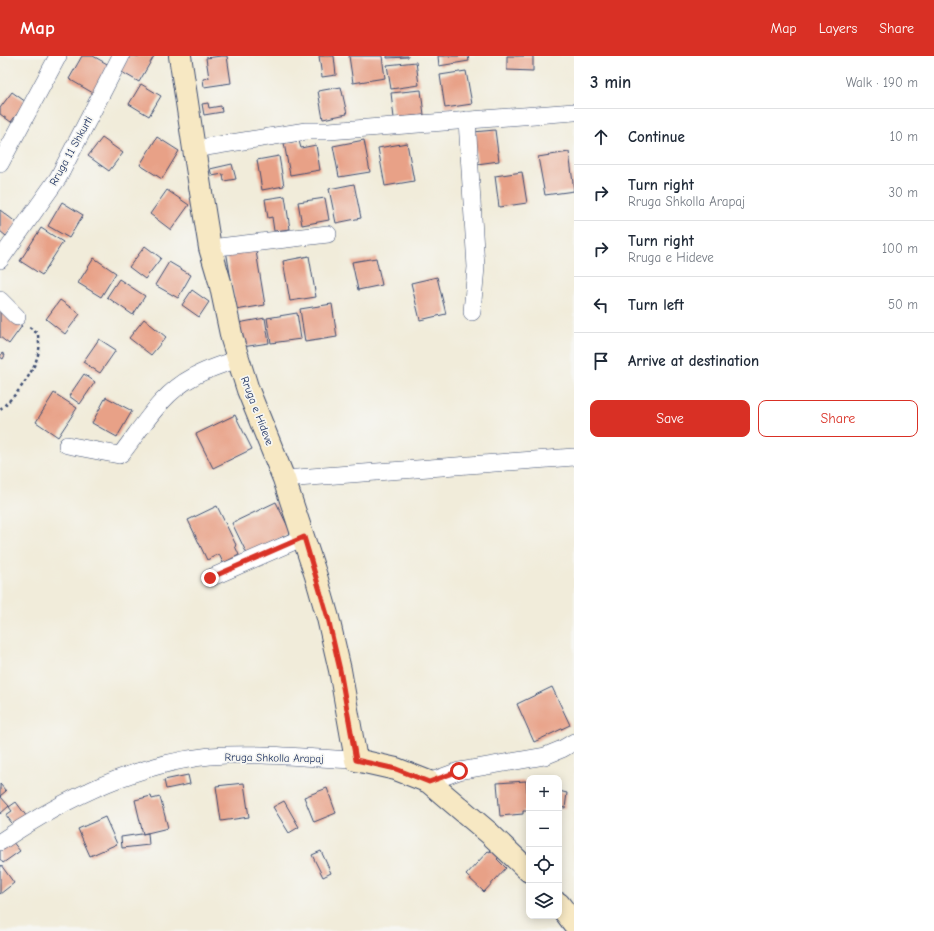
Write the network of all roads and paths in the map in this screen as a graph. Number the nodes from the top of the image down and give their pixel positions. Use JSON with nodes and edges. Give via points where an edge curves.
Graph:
{"nodes":[{"id":1,"x":58,"y":56,"type":"edge"},
{"id":2,"x":121,"y":56,"type":"edge"},
{"id":3,"x":180,"y":56,"type":"edge"},
{"id":4,"x":574,"y":112,"type":"edge"},
{"id":5,"x":467,"y":120,"type":"junction"},
{"id":6,"x":194,"y":149,"type":"junction"},
{"id":7,"x":0,"y":164,"type":"edge"},
{"id":8,"x":328,"y":234,"type":"dead end"},
{"id":9,"x":210,"y":248,"type":"junction"},
{"id":10,"x":0,"y":260,"type":"edge"},
{"id":11,"x":0,"y":300,"type":"edge"},
{"id":12,"x":472,"y":312,"type":"dead end"},
{"id":13,"x":17,"y":317,"type":"joint"},
{"id":14,"x":239,"y":360,"type":"junction"},
{"id":15,"x":0,"y":409,"type":"edge"},
{"id":16,"x":67,"y":445,"type":"dead end"},
{"id":17,"x":574,"y":457,"type":"edge"},
{"id":18,"x":284,"y":479,"type":"junction"},
{"id":19,"x":304,"y":537,"type":"junction"},
{"id":20,"x":210,"y":578,"type":"dead end"},
{"id":21,"x":574,"y":742,"type":"edge"},
{"id":22,"x":356,"y":760,"type":"junction"},
{"id":23,"x":429,"y":782,"type":"junction"},
{"id":24,"x":0,"y":842,"type":"edge"},
{"id":25,"x":526,"y":868,"type":"edge"},
{"id":26,"x":562,"y":908,"type":"edge"},
{"id":27,"x":574,"y":924,"type":"edge"}],
"edges":[{"from":1,"to":7,"type":"street"},
{"from":2,"to":10,"type":"street","name":"Rruga 11 Shkurti","via":[[58,178]]},
{"from":3,"to":6,"type":"main road","name":"Rruga e Hideve"},
{"from":4,"to":5,"type":"street"},
{"from":5,"to":6,"type":"street","via":[[306,132]]},
{"from":5,"to":12,"type":"street","via":[[476,267]]},
{"from":6,"to":9,"type":"main road","name":"Rruga e Hideve"},
{"from":8,"to":9,"type":"street"},
{"from":9,"to":14,"type":"main road","name":"Rruga e Hideve"},
{"from":11,"to":13,"type":"street"},
{"from":13,"to":15,"type":"path","via":[[38,334],[40,349],[34,366],[18,390]]},
{"from":14,"to":16,"type":"street","via":[[192,377],[173,390],[156,407],[119,455]]},
{"from":14,"to":18,"type":"main road","name":"Rruga e Hideve","via":[[248,390]]},
{"from":17,"to":18,"type":"street"},
{"from":18,"to":19,"type":"main road","name":"Rruga e Hideve"},
{"from":19,"to":20,"type":"street"},
{"from":19,"to":22,"type":"main road","name":"Rruga e Hideve","via":[[328,618]]},
{"from":21,"to":23,"type":"street","via":[[545,756],[459,771]]},
{"from":22,"to":23,"type":"main road","name":"Rruga Shkolla Arapaj","via":[[396,769]]},
{"from":22,"to":24,"type":"street","name":"Rruga Shkolla Arapaj","via":[[252,755],[210,756],[160,765],[117,779],[65,803]]},
{"from":23,"to":25,"type":"main road","name":"Rruga Shkolla Arapaj"},
{"from":26,"to":27,"type":"main road"}]}
